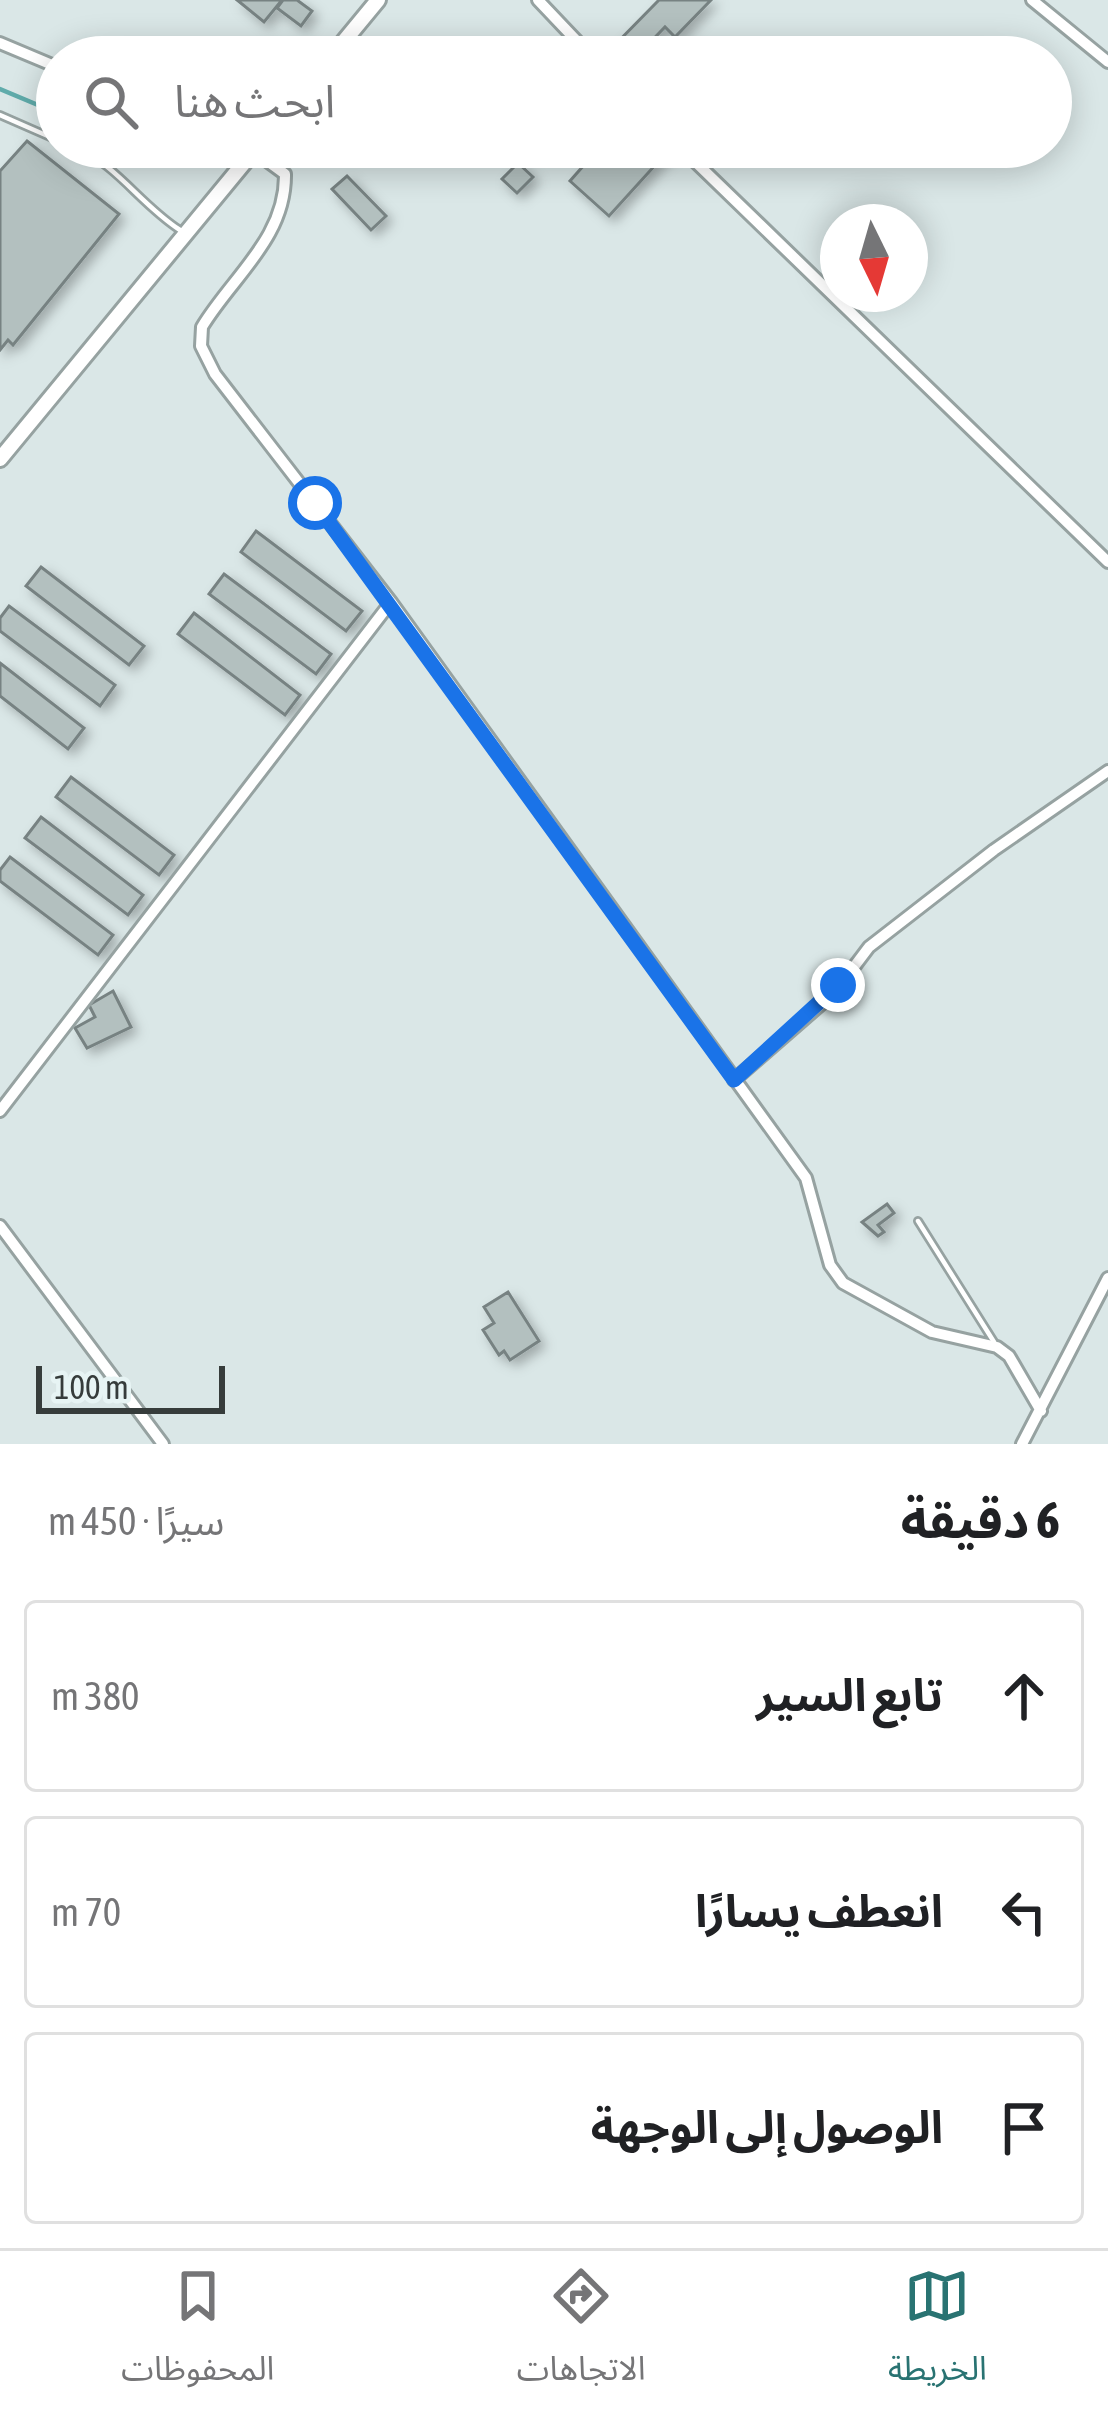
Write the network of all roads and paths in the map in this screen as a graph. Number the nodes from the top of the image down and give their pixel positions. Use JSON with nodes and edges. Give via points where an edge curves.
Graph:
{"nodes":[{"id":1,"x":377,"y":0,"type":"edge"},
{"id":2,"x":538,"y":0,"type":"edge"},
{"id":3,"x":1032,"y":0,"type":"edge"},
{"id":4,"x":348,"y":36,"type":"edge"},
{"id":5,"x":572,"y":36,"type":"edge"},
{"id":6,"x":0,"y":43,"type":"edge"},
{"id":7,"x":36,"y":58,"type":"edge"},
{"id":8,"x":1108,"y":62,"type":"edge"},
{"id":9,"x":0,"y":116,"type":"edge"},
{"id":10,"x":36,"y":131,"type":"edge"},
{"id":11,"x":112,"y":168,"type":"edge"},
{"id":12,"x":237,"y":168,"type":"edge"},
{"id":13,"x":277,"y":168,"type":"edge"},
{"id":14,"x":702,"y":168,"type":"edge"},
{"id":15,"x":185,"y":233,"type":"junction"},
{"id":16,"x":1,"y":457,"type":"edge"},
{"id":17,"x":1108,"y":562,"type":"edge"},
{"id":18,"x":391,"y":602,"type":"junction"},
{"id":19,"x":1108,"y":771,"type":"edge"},
{"id":20,"x":734,"y":1080,"type":"junction"},
{"id":21,"x":0,"y":1111,"type":"edge"},
{"id":22,"x":918,"y":1221,"type":"dead end"},
{"id":23,"x":0,"y":1226,"type":"edge"},
{"id":24,"x":1108,"y":1278,"type":"edge"},
{"id":25,"x":997,"y":1347,"type":"junction"},
{"id":26,"x":1041,"y":1411,"type":"junction"},
{"id":27,"x":164,"y":1444,"type":"edge"},
{"id":28,"x":1022,"y":1444,"type":"edge"}],
"edges":[{"from":1,"to":4,"type":"street"},
{"from":2,"to":5,"type":"street"},
{"from":3,"to":8,"type":"street"},
{"from":6,"to":7,"type":"street"},
{"from":9,"to":10,"type":"lane"},
{"from":11,"to":15,"type":"lane"},
{"from":12,"to":15,"type":"street"},
{"from":13,"to":18,"type":"street","via":[[285,175],[277,223],[209,316],[201,346]]},
{"from":14,"to":17,"type":"street"},
{"from":15,"to":16,"type":"street"},
{"from":18,"to":20,"type":"street"},
{"from":18,"to":21,"type":"street"},
{"from":19,"to":20,"type":"street","via":[[869,947],[835,992]]},
{"from":20,"to":25,"type":"street","via":[[806,1178],[842,1283],[932,1332]]},
{"from":22,"to":25,"type":"lane"},
{"from":23,"to":27,"type":"street"},
{"from":24,"to":26,"type":"street"},
{"from":25,"to":26,"type":"street"},
{"from":26,"to":28,"type":"street"}]}
